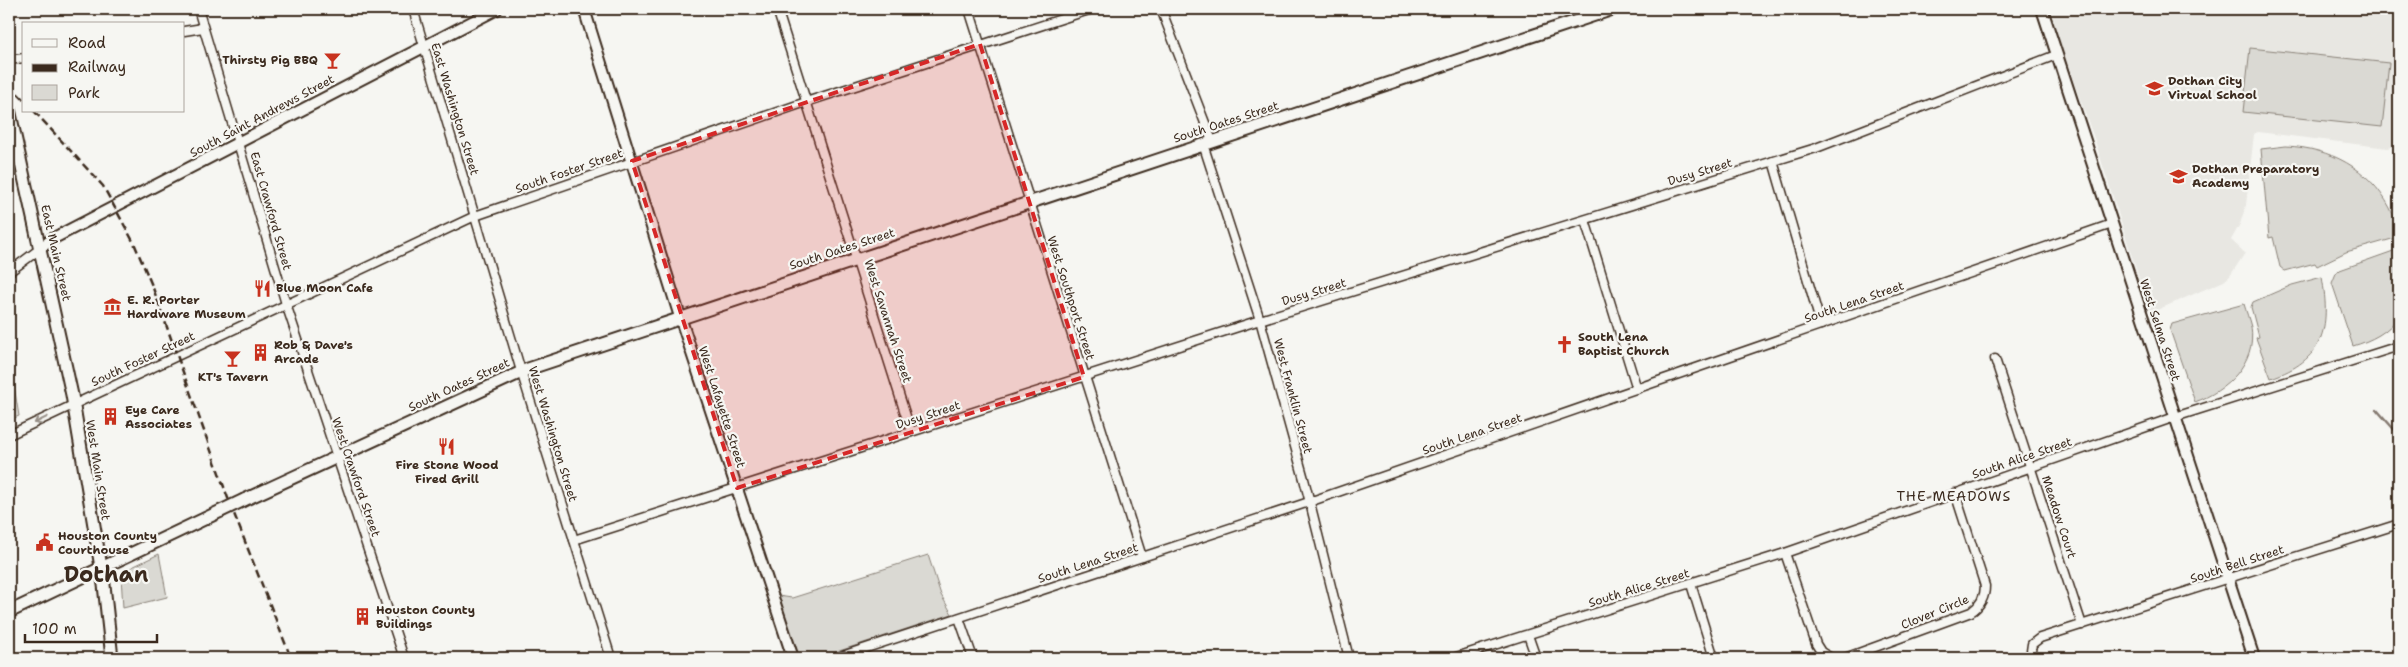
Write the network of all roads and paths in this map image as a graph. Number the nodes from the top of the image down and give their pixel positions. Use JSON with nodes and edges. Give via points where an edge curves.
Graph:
{"nodes":[{"id":1,"x":198,"y":9,"type":"edge"},
{"id":2,"x":413,"y":9,"type":"edge"},
{"id":3,"x":497,"y":9,"type":"edge"},
{"id":4,"x":584,"y":9,"type":"edge"},
{"id":5,"x":777,"y":9,"type":"edge"},
{"id":6,"x":969,"y":9,"type":"edge"},
{"id":7,"x":1092,"y":9,"type":"edge"},
{"id":8,"x":1162,"y":9,"type":"edge"},
{"id":9,"x":1613,"y":9,"type":"edge"},
{"id":10,"x":2042,"y":9,"type":"edge"},
{"id":11,"x":204,"y":28,"type":"junction"},
{"id":12,"x":185,"y":31,"type":"edge"},
{"id":13,"x":980,"y":44,"type":"junction"},
{"id":14,"x":423,"y":46,"type":"junction"},
{"id":15,"x":2056,"y":55,"type":"junction"},
{"id":16,"x":22,"y":58,"type":"edge"},
{"id":17,"x":9,"y":60,"type":"edge"},
{"id":18,"x":806,"y":102,"type":"junction"},
{"id":19,"x":9,"y":109,"type":"edge"},
{"id":20,"x":239,"y":142,"type":"junction"},
{"id":21,"x":1208,"y":143,"type":"junction"},
{"id":22,"x":632,"y":161,"type":"junction"},
{"id":23,"x":1773,"y":161,"type":"junction"},
{"id":24,"x":1029,"y":202,"type":"junction"},
{"id":25,"x":475,"y":216,"type":"junction"},
{"id":26,"x":1585,"y":220,"type":"junction"},
{"id":27,"x":2112,"y":224,"type":"junction"},
{"id":28,"x":41,"y":248,"type":"junction"},
{"id":29,"x":857,"y":259,"type":"junction"},
{"id":30,"x":9,"y":272,"type":"edge"},
{"id":31,"x":286,"y":304,"type":"junction"},
{"id":32,"x":680,"y":317,"type":"junction"},
{"id":33,"x":1260,"y":320,"type":"junction"},
{"id":34,"x":1821,"y":325,"type":"junction"},
{"id":35,"x":2399,"y":346,"type":"edge"},
{"id":36,"x":1995,"y":359,"type":"dead end"},
{"id":37,"x":521,"y":371,"type":"junction"},
{"id":38,"x":1084,"y":377,"type":"junction"},
{"id":39,"x":1637,"y":389,"type":"junction"},
{"id":40,"x":74,"y":404,"type":"junction"},
{"id":41,"x":2174,"y":417,"type":"junction"},
{"id":42,"x":911,"y":432,"type":"junction"},
{"id":43,"x":9,"y":435,"type":"edge"},
{"id":44,"x":339,"y":456,"type":"junction"},
{"id":45,"x":2030,"y":466,"type":"junction"},
{"id":46,"x":737,"y":488,"type":"junction"},
{"id":47,"x":1955,"y":493,"type":"junction"},
{"id":48,"x":1309,"y":502,"type":"junction"},
{"id":49,"x":2399,"y":524,"type":"edge"},
{"id":50,"x":574,"y":540,"type":"junction"},
{"id":51,"x":1786,"y":554,"type":"junction"},
{"id":52,"x":1142,"y":557,"type":"junction"},
{"id":53,"x":101,"y":569,"type":"junction"},
{"id":54,"x":2228,"y":578,"type":"junction"},
{"id":55,"x":1691,"y":584,"type":"junction"},
{"id":56,"x":9,"y":612,"type":"edge"},
{"id":57,"x":959,"y":618,"type":"junction"},
{"id":58,"x":2082,"y":625,"type":"junction"},
{"id":59,"x":1528,"y":635,"type":"junction"},
{"id":60,"x":112,"y":658,"type":"edge"},
{"id":61,"x":404,"y":658,"type":"edge"},
{"id":62,"x":611,"y":658,"type":"edge"},
{"id":63,"x":793,"y":658,"type":"edge"},
{"id":64,"x":836,"y":658,"type":"edge"},
{"id":65,"x":973,"y":658,"type":"edge"},
{"id":66,"x":1349,"y":658,"type":"edge"},
{"id":67,"x":1453,"y":658,"type":"edge"},
{"id":68,"x":1536,"y":658,"type":"edge"},
{"id":69,"x":1714,"y":658,"type":"edge"},
{"id":70,"x":1830,"y":658,"type":"edge"},
{"id":71,"x":1845,"y":658,"type":"edge"},
{"id":72,"x":2030,"y":658,"type":"edge"},
{"id":73,"x":2254,"y":658,"type":"edge"}],
"edges":[{"from":1,"to":11,"type":"street","name":"East Crawford Street"},
{"from":2,"to":14,"type":"street","name":"East Washington Street"},
{"from":3,"to":14,"type":"street","name":"South Saint Andrews Street"},
{"from":4,"to":22,"type":"street","name":"West Lafayette Street"},
{"from":5,"to":18,"type":"street","name":"West Savannah Street"},
{"from":6,"to":13,"type":"street","name":"West Southport Street"},
{"from":7,"to":13,"type":"street","name":"South Foster Street"},
{"from":8,"to":21,"type":"street","name":"West Franklin Street"},
{"from":9,"to":21,"type":"main road","name":"South Oates Street"},
{"from":10,"to":15,"type":"street","name":"West Selma Street"},
{"from":11,"to":12,"type":"street"},
{"from":11,"to":20,"type":"street","name":"East Crawford Street"},
{"from":13,"to":18,"type":"street","name":"South Foster Street"},
{"from":13,"to":24,"type":"street","name":"West Southport Street"},
{"from":14,"to":20,"type":"street","name":"South Saint Andrews Street"},
{"from":14,"to":25,"type":"street","name":"East Washington Street"},
{"from":15,"to":23,"type":"street","name":"Dusy Street","via":[[1864,130]]},
{"from":15,"to":27,"type":"street","name":"West Selma Street"},
{"from":16,"to":17,"type":"street"},
{"from":18,"to":22,"type":"street","name":"South Foster Street"},
{"from":18,"to":29,"type":"street","name":"West Savannah Street"},
{"from":19,"to":28,"type":"main road","name":"East Main Street"},
{"from":20,"to":28,"type":"street","name":"South Saint Andrews Street","via":[[52,239]]},
{"from":20,"to":31,"type":"street","name":"East Crawford Street"},
{"from":21,"to":24,"type":"main road","name":"South Oates Street"},
{"from":21,"to":33,"type":"street","name":"West Franklin Street"},
{"from":22,"to":25,"type":"street","name":"South Foster Street"},
{"from":22,"to":32,"type":"street","name":"West Lafayette Street"},
{"from":23,"to":26,"type":"street","name":"Dusy Street"},
{"from":23,"to":34,"type":"street"},
{"from":24,"to":29,"type":"main road","name":"South Oates Street"},
{"from":24,"to":38,"type":"street","name":"West Southport Street"},
{"from":25,"to":31,"type":"street","name":"South Foster Street"},
{"from":25,"to":37,"type":"street","name":"West Washington Street"},
{"from":26,"to":33,"type":"street","name":"Dusy Street"},
{"from":26,"to":39,"type":"street"},
{"from":27,"to":34,"type":"street","name":"South Lena Street"},
{"from":27,"to":41,"type":"street","name":"West Selma Street"},
{"from":28,"to":30,"type":"street"},
{"from":28,"to":40,"type":"main road","name":"East Main Street"},
{"from":29,"to":32,"type":"main road","name":"South Oates Street"},
{"from":29,"to":42,"type":"street","name":"West Savannah Street"},
{"from":31,"to":40,"type":"street","name":"South Foster Street"},
{"from":31,"to":44,"type":"street","name":"West Crawford Street","via":[[329,437]]},
{"from":32,"to":37,"type":"main road","name":"South Oates Street"},
{"from":32,"to":46,"type":"street","name":"West Lafayette Street"},
{"from":33,"to":38,"type":"street","name":"Dusy Street"},
{"from":33,"to":48,"type":"street","name":"West Franklin Street"},
{"from":34,"to":39,"type":"street","name":"South Lena Street"},
{"from":35,"to":41,"type":"street","name":"South Alice Street"},
{"from":36,"to":45,"type":"street","name":"Meadow Court"},
{"from":37,"to":44,"type":"main road","name":"South Oates Street"},
{"from":37,"to":50,"type":"street","name":"West Washington Street"},
{"from":38,"to":42,"type":"street","name":"Dusy Street"},
{"from":38,"to":52,"type":"street","name":"West Southport Street"},
{"from":39,"to":48,"type":"street","name":"South Lena Street"},
{"from":40,"to":43,"type":"street","name":"South Foster Street","one_way":true},
{"from":40,"to":53,"type":"main road","name":"West Main Street"},
{"from":41,"to":45,"type":"street","name":"South Alice Street"},
{"from":41,"to":54,"type":"street","name":"West Selma Street"},
{"from":42,"to":46,"type":"street","name":"Dusy Street"},
{"from":44,"to":53,"type":"main road","name":"South Oates Street","bridge":true},
{"from":44,"to":61,"type":"street","name":"West Crawford Street"},
{"from":45,"to":47,"type":"street","name":"South Alice Street"},
{"from":45,"to":58,"type":"street","name":"Meadow Court"},
{"from":46,"to":50,"type":"street","name":"Dusy Street"},
{"from":46,"to":63,"type":"street","name":"West Lafayette Street"},
{"from":47,"to":51,"type":"street","name":"South Alice Street"},
{"from":47,"to":71,"type":"street","name":"Clover Circle","via":[[1984,581],[1985,591],[1979,606],[1971,612]]},
{"from":48,"to":52,"type":"street","name":"South Lena Street"},
{"from":48,"to":66,"type":"street","name":"West Franklin Street"},
{"from":49,"to":54,"type":"street","name":"South Bell Street"},
{"from":50,"to":62,"type":"street","name":"West Washington Street"},
{"from":51,"to":55,"type":"street","name":"South Alice Street"},
{"from":51,"to":70,"type":"street","via":[[1816,644]]},
{"from":52,"to":57,"type":"street","name":"South Lena Street"},
{"from":53,"to":56,"type":"main road","name":"South Oates Street"},
{"from":53,"to":60,"type":"main road","name":"West Main Street"},
{"from":54,"to":58,"type":"street","name":"South Bell Street"},
{"from":54,"to":73,"type":"street","name":"West Selma Street"},
{"from":55,"to":59,"type":"street","name":"South Alice Street"},
{"from":55,"to":69,"type":"street"},
{"from":57,"to":64,"type":"street","name":"South Lena Street"},
{"from":57,"to":65,"type":"street"},
{"from":58,"to":72,"type":"street","name":"South Bell Street","via":[[2035,641]]},
{"from":59,"to":67,"type":"street","name":"South Alice Street"},
{"from":59,"to":68,"type":"street"}]}
